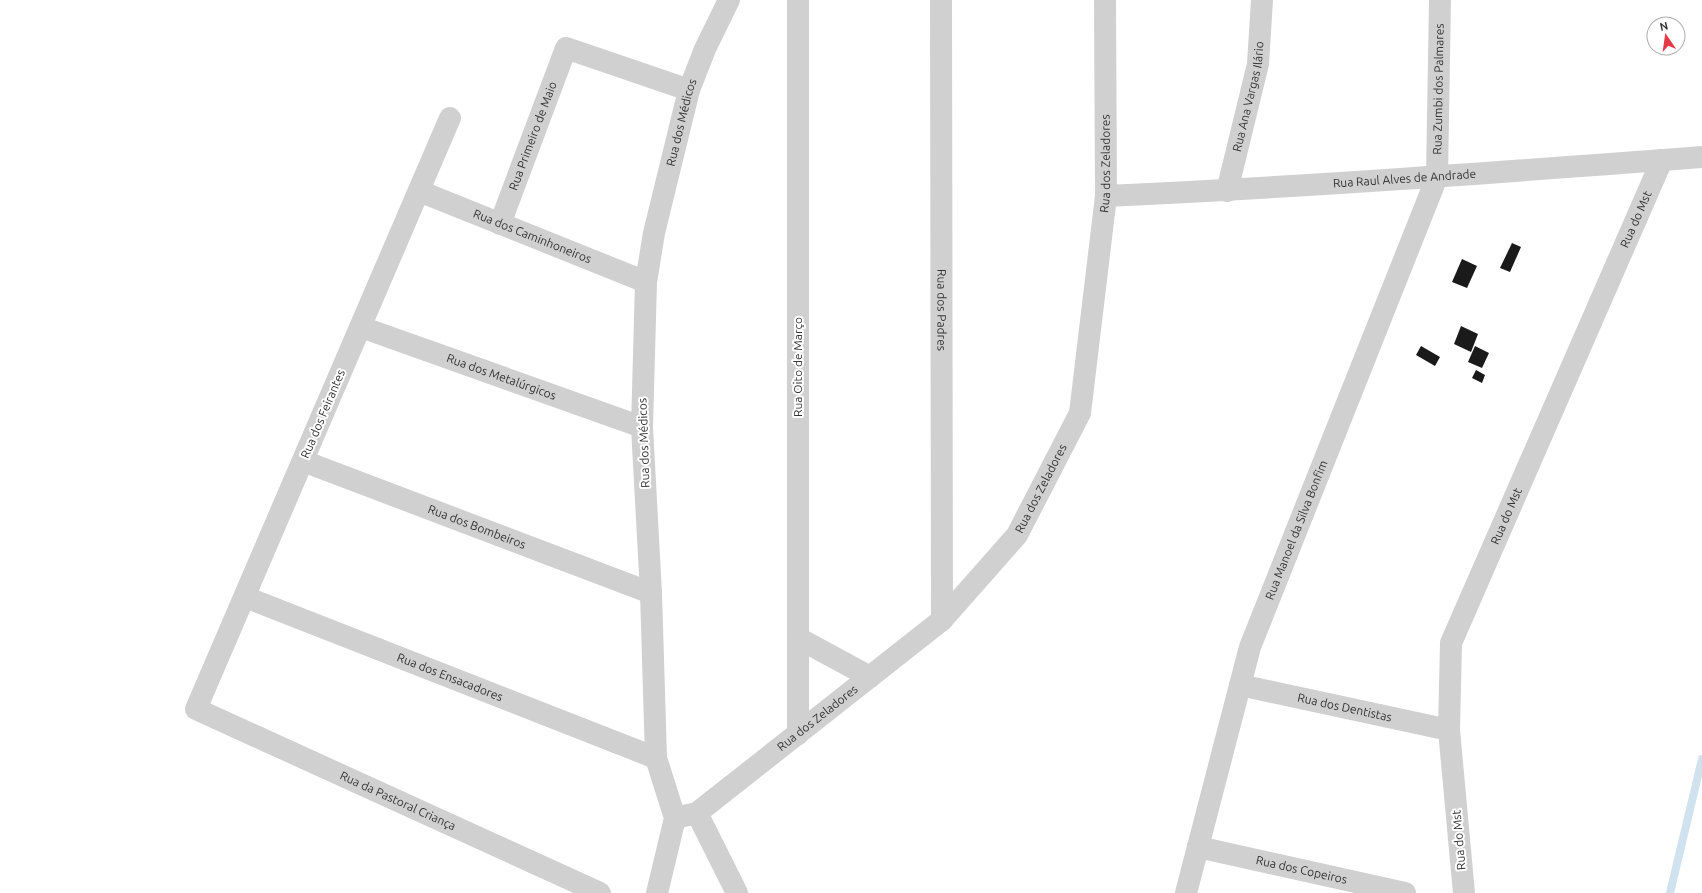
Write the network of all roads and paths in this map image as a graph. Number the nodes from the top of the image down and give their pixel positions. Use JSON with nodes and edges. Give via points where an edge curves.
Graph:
{"nodes":[{"id":1,"x":729,"y":0,"type":"edge"},
{"id":2,"x":798,"y":0,"type":"edge"},
{"id":3,"x":941,"y":0,"type":"edge"},
{"id":4,"x":1105,"y":0,"type":"edge"},
{"id":5,"x":1262,"y":0,"type":"edge"},
{"id":6,"x":1440,"y":0,"type":"edge"},
{"id":7,"x":689,"y":90,"type":"junction"},
{"id":8,"x":450,"y":118,"type":"dead end"},
{"id":9,"x":1702,"y":157,"type":"edge"},
{"id":10,"x":1662,"y":160,"type":"junction"},
{"id":11,"x":1437,"y":177,"type":"junction"},
{"id":12,"x":419,"y":191,"type":"junction"},
{"id":13,"x":1226,"y":191,"type":"junction"},
{"id":14,"x":1106,"y":196,"type":"junction"},
{"id":15,"x":500,"y":224,"type":"junction"},
{"id":16,"x":646,"y":282,"type":"junction"},
{"id":17,"x":361,"y":327,"type":"junction"},
{"id":18,"x":642,"y":427,"type":"junction"},
{"id":19,"x":303,"y":461,"type":"junction"},
{"id":20,"x":651,"y":593,"type":"junction"},
{"id":21,"x":245,"y":597,"type":"junction"},
{"id":22,"x":942,"y":620,"type":"junction"},
{"id":23,"x":798,"y":638,"type":"junction"},
{"id":24,"x":870,"y":677,"type":"junction"},
{"id":25,"x":1240,"y":684,"type":"junction"},
{"id":26,"x":196,"y":709,"type":"joint"},
{"id":27,"x":1449,"y":730,"type":"junction"},
{"id":28,"x":798,"y":734,"type":"junction"},
{"id":29,"x":656,"y":758,"type":"junction"},
{"id":30,"x":697,"y":813,"type":"junction"},
{"id":31,"x":675,"y":818,"type":"junction"},
{"id":32,"x":1198,"y":847,"type":"junction"},
{"id":33,"x":600,"y":893,"type":"edge"},
{"id":34,"x":657,"y":893,"type":"edge"},
{"id":35,"x":737,"y":893,"type":"edge"},
{"id":36,"x":1186,"y":893,"type":"edge"},
{"id":37,"x":1405,"y":893,"type":"edge"},
{"id":38,"x":1464,"y":893,"type":"edge"}],
"edges":[{"from":1,"to":7,"type":"street","name":"Rua dos Médicos","via":[[705,49]]},
{"from":2,"to":23,"type":"street","name":"Rua Oito de Março"},
{"from":3,"to":22,"type":"street","name":"Rua dos Padres"},
{"from":4,"to":14,"type":"street","name":"Rua dos Zeladores"},
{"from":5,"to":13,"type":"street","name":"Rua Ana Vargas Ilário","via":[[1258,64]]},
{"from":6,"to":11,"type":"street","name":"Rua Zumbi dos Palmares"},
{"from":7,"to":15,"type":"street","name":"Rua Primeiro de Maio","via":[[566,48]]},
{"from":7,"to":16,"type":"street","name":"Rua dos Médicos","via":[[654,233]]},
{"from":8,"to":12,"type":"street","name":"Rua dos Feirantes"},
{"from":9,"to":10,"type":"street","name":"Rua Raul Alves de Andrade"},
{"from":10,"to":11,"type":"street","name":"Rua Raul Alves de Andrade"},
{"from":10,"to":27,"type":"street","name":"Rua do Mst","via":[[1451,643]]},
{"from":11,"to":13,"type":"street","name":"Rua Raul Alves de Andrade"},
{"from":11,"to":25,"type":"street","name":"Rua Manoel da Silva Bonfim","via":[[1250,647]]},
{"from":12,"to":15,"type":"street","name":"Rua dos Caminhoneiros"},
{"from":12,"to":17,"type":"street","name":"Rua dos Feirantes"},
{"from":13,"to":14,"type":"street","name":"Rua Raul Alves de Andrade"},
{"from":14,"to":22,"type":"street","name":"Rua dos Zeladores","via":[[1080,413],[1017,534]]},
{"from":15,"to":16,"type":"street","name":"Rua dos Caminhoneiros"},
{"from":16,"to":18,"type":"street","name":"Rua dos Médicos"},
{"from":17,"to":18,"type":"street","name":"Rua dos Metalúrgicos"},
{"from":17,"to":19,"type":"street","name":"Rua dos Feirantes"},
{"from":18,"to":20,"type":"street","name":"Rua dos Médicos"},
{"from":19,"to":20,"type":"street","name":"Rua dos Bombeiros"},
{"from":19,"to":21,"type":"street","name":"Rua dos Feirantes"},
{"from":20,"to":29,"type":"street","name":"Rua dos Médicos"},
{"from":21,"to":26,"type":"street","name":"Rua dos Feirantes"},
{"from":21,"to":29,"type":"street","name":"Rua dos Ensacadores"},
{"from":22,"to":24,"type":"street","name":"Rua dos Zeladores"},
{"from":23,"to":24,"type":"street"},
{"from":23,"to":28,"type":"street","name":"Rua Oito de Março"},
{"from":24,"to":28,"type":"street","name":"Rua dos Zeladores"},
{"from":25,"to":27,"type":"street","name":"Rua dos Dentistas"},
{"from":25,"to":32,"type":"street","name":"Rua Manoel da Silva Bonfim"},
{"from":26,"to":33,"type":"street","name":"Rua da Pastoral Criança"},
{"from":27,"to":38,"type":"street","name":"Rua do Mst"},
{"from":28,"to":30,"type":"street","name":"Rua dos Zeladores"},
{"from":29,"to":31,"type":"street","name":"Rua dos Médicos"},
{"from":30,"to":31,"type":"street","name":"Rua dos Zeladores"},
{"from":30,"to":35,"type":"street"},
{"from":31,"to":34,"type":"street"},
{"from":32,"to":36,"type":"street","name":"Rua Manoel da Silva Bonfim"},
{"from":32,"to":37,"type":"street","name":"Rua dos Copeiros"}]}
